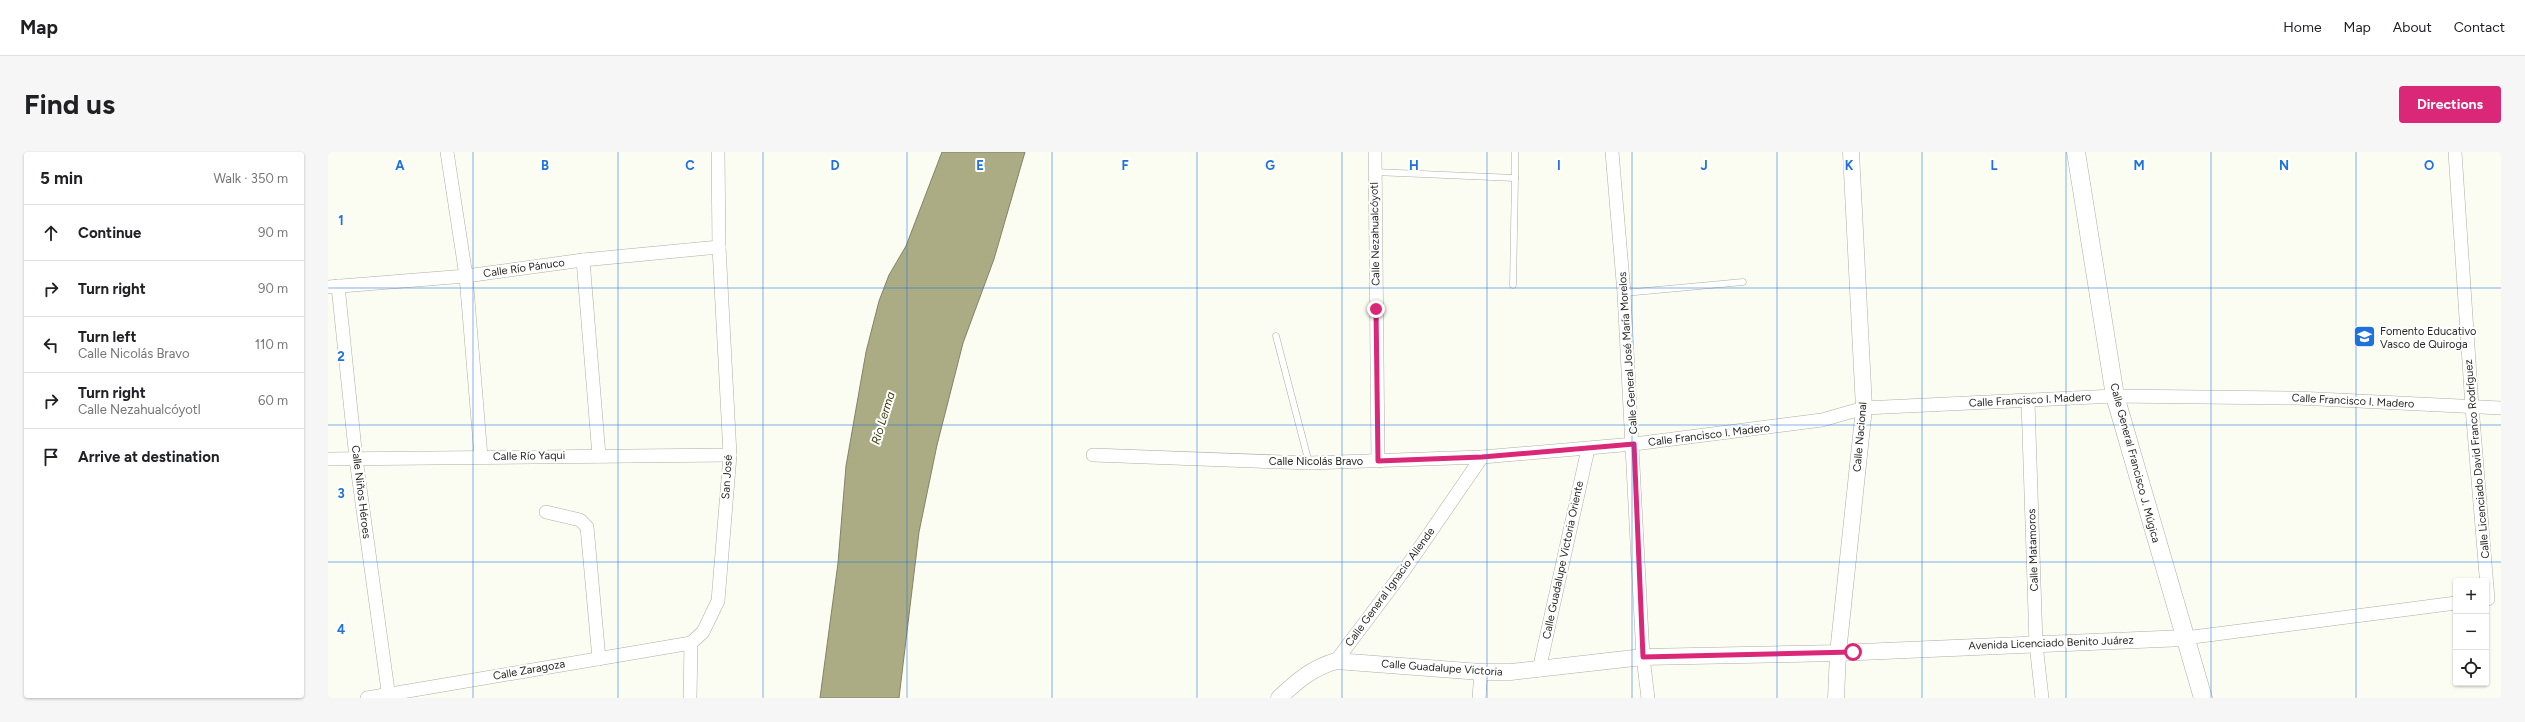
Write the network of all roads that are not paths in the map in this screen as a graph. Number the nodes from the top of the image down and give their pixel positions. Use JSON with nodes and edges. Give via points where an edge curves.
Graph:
{"nodes":[{"id":1,"x":447,"y":152,"type":"edge"},
{"id":2,"x":718,"y":152,"type":"edge"},
{"id":3,"x":1375,"y":152,"type":"edge"},
{"id":4,"x":1515,"y":152,"type":"edge"},
{"id":5,"x":1612,"y":152,"type":"edge"},
{"id":6,"x":1851,"y":152,"type":"edge"},
{"id":7,"x":2076,"y":152,"type":"edge"},
{"id":8,"x":2455,"y":152,"type":"edge"},
{"id":9,"x":1375,"y":172,"type":"junction"},
{"id":10,"x":1515,"y":178,"type":"junction"},
{"id":11,"x":719,"y":247,"type":"junction"},
{"id":12,"x":583,"y":260,"type":"junction"},
{"id":13,"x":466,"y":276,"type":"junction"},
{"id":14,"x":1743,"y":282,"type":"dead end"},
{"id":15,"x":1513,"y":285,"type":"dead end"},
{"id":16,"x":333,"y":286,"type":"edge"},
{"id":17,"x":1624,"y":293,"type":"junction"},
{"id":18,"x":1276,"y":336,"type":"dead end"},
{"id":19,"x":2115,"y":396,"type":"junction"},
{"id":20,"x":2028,"y":401,"type":"junction"},
{"id":21,"x":2472,"y":407,"type":"junction"},
{"id":22,"x":1864,"y":408,"type":"junction"},
{"id":23,"x":2501,"y":408,"type":"edge"},
{"id":24,"x":1634,"y":444,"type":"junction"},
{"id":25,"x":1588,"y":449,"type":"junction"},
{"id":26,"x":730,"y":455,"type":"junction"},
{"id":27,"x":1093,"y":455,"type":"dead end"},
{"id":28,"x":599,"y":456,"type":"junction"},
{"id":29,"x":481,"y":457,"type":"junction"},
{"id":30,"x":1482,"y":457,"type":"junction"},
{"id":31,"x":328,"y":459,"type":"edge"},
{"id":32,"x":356,"y":459,"type":"junction"},
{"id":33,"x":1378,"y":461,"type":"junction"},
{"id":34,"x":1309,"y":463,"type":"junction"},
{"id":35,"x":546,"y":512,"type":"dead end"},
{"id":36,"x":2492,"y":598,"type":"edge"},
{"id":37,"x":2453,"y":603,"type":"edge"},
{"id":38,"x":2185,"y":638,"type":"junction"},
{"id":39,"x":691,"y":643,"type":"junction"},
{"id":40,"x":2036,"y":644,"type":"junction"},
{"id":41,"x":1838,"y":653,"type":"junction"},
{"id":42,"x":1643,"y":657,"type":"junction"},
{"id":43,"x":599,"y":658,"type":"junction"},
{"id":44,"x":1336,"y":661,"type":"junction"},
{"id":45,"x":1539,"y":670,"type":"junction"},
{"id":46,"x":1481,"y":672,"type":"junction"},
{"id":47,"x":388,"y":696,"type":"edge"},
{"id":48,"x":367,"y":698,"type":"edge"},
{"id":49,"x":690,"y":698,"type":"edge"},
{"id":50,"x":1279,"y":698,"type":"edge"},
{"id":51,"x":1480,"y":698,"type":"edge"},
{"id":52,"x":1648,"y":698,"type":"edge"},
{"id":53,"x":1836,"y":698,"type":"edge"},
{"id":54,"x":2042,"y":698,"type":"edge"},
{"id":55,"x":2203,"y":698,"type":"edge"}],
"edges":[{"from":1,"to":13,"type":"street"},
{"from":2,"to":11,"type":"street","name":"San José"},
{"from":3,"to":9,"type":"street","name":"Calle Nezahualcóyotl"},
{"from":4,"to":10,"type":"lane"},
{"from":5,"to":17,"type":"street","name":"Calle General José María Morelos"},
{"from":6,"to":22,"type":"street","name":"Calle Nacional"},
{"from":7,"to":19,"type":"main road","name":"Calle General Francisco J. Múgica"},
{"from":8,"to":21,"type":"street","name":"Calle Licenciado David Franco Rodríguez"},
{"from":9,"to":10,"type":"lane"},
{"from":9,"to":33,"type":"street","name":"Calle Nezahualcóyotl"},
{"from":10,"to":15,"type":"lane"},
{"from":11,"to":12,"type":"street","name":"Calle Río Pánuco"},
{"from":11,"to":26,"type":"street","name":"San José"},
{"from":12,"to":13,"type":"street","name":"Calle Río Pánuco"},
{"from":12,"to":28,"type":"street"},
{"from":13,"to":16,"type":"street","name":"Calle Río Pánuco"},
{"from":13,"to":29,"type":"street"},
{"from":14,"to":17,"type":"lane"},
{"from":16,"to":32,"type":"street","name":"Calle Niños Héroes"},
{"from":17,"to":24,"type":"street","name":"Calle General José María Morelos"},
{"from":18,"to":34,"type":"lane"},
{"from":19,"to":20,"type":"street","name":"Calle Francisco I. Madero"},
{"from":19,"to":21,"type":"street","name":"Calle Francisco I. Madero","via":[[2297,398]]},
{"from":19,"to":38,"type":"main road","name":"Calle General Francisco J. Múgica"},
{"from":20,"to":22,"type":"street","name":"Calle Francisco I. Madero"},
{"from":20,"to":40,"type":"street","name":"Calle Matamoros"},
{"from":21,"to":23,"type":"street","name":"Calle Francisco I. Madero"},
{"from":21,"to":36,"type":"street","name":"Calle Licenciado David Franco Rodríguez"},
{"from":22,"to":24,"type":"street","name":"Calle Francisco I. Madero","via":[[1822,420]]},
{"from":22,"to":41,"type":"street","name":"Calle Nacional"},
{"from":24,"to":25,"type":"street","name":"Calle Nicolás Bravo"},
{"from":24,"to":42,"type":"street","name":"Calle General José María Morelos"},
{"from":25,"to":30,"type":"street","name":"Calle Nicolás Bravo"},
{"from":25,"to":45,"type":"street","name":"Calle Guadalupe Victoria Oriente"},
{"from":26,"to":28,"type":"street","name":"Calle Río Yaqui"},
{"from":26,"to":39,"type":"street","name":"San José","via":[[718,601],[704,632]]},
{"from":27,"to":34,"type":"street","name":"Calle Nicolás Bravo"},
{"from":28,"to":29,"type":"street","name":"Calle Río Yaqui"},
{"from":29,"to":32,"type":"street","name":"Calle Río Yaqui"},
{"from":30,"to":33,"type":"street","name":"Calle Nicolás Bravo"},
{"from":30,"to":44,"type":"street","name":"Calle General Ignacio Allende","via":[[1405,569]]},
{"from":31,"to":32,"type":"street","name":"Calle Río Yaqui"},
{"from":32,"to":47,"type":"street","name":"Calle Niños Héroes"},
{"from":33,"to":34,"type":"street","name":"Calle Nicolás Bravo"},
{"from":35,"to":43,"type":"street","via":[[580,520],[587,527]]},
{"from":37,"to":38,"type":"street","name":"Avenida Licenciado Benito Juárez"},
{"from":38,"to":40,"type":"street","name":"Avenida Licenciado Benito Juárez"},
{"from":38,"to":55,"type":"main road","name":"Calle General Francisco J. Múgica"},
{"from":39,"to":43,"type":"street","name":"Calle Zaragoza"},
{"from":39,"to":49,"type":"street"},
{"from":40,"to":41,"type":"street","name":"Avenida Licenciado Benito Juárez"},
{"from":40,"to":54,"type":"street","name":"Calle Matamoros"},
{"from":41,"to":42,"type":"street","name":"Avenida Licenciado Benito Juárez"},
{"from":41,"to":53,"type":"street","name":"Calle Nacional"},
{"from":42,"to":45,"type":"street","name":"Calle Guadalupe Victoria"},
{"from":42,"to":52,"type":"street","name":"Calle General José María Morelos"},
{"from":43,"to":47,"type":"street","name":"Calle Zaragoza"},
{"from":44,"to":46,"type":"street","name":"Calle Guadalupe Victoria"},
{"from":44,"to":50,"type":"street","name":"Calle General Ignacio Allende","via":[[1301,677]]},
{"from":45,"to":46,"type":"street","name":"Calle Guadalupe Victoria"},
{"from":46,"to":51,"type":"street"},
{"from":47,"to":48,"type":"street","name":"Calle Zaragoza"}]}
